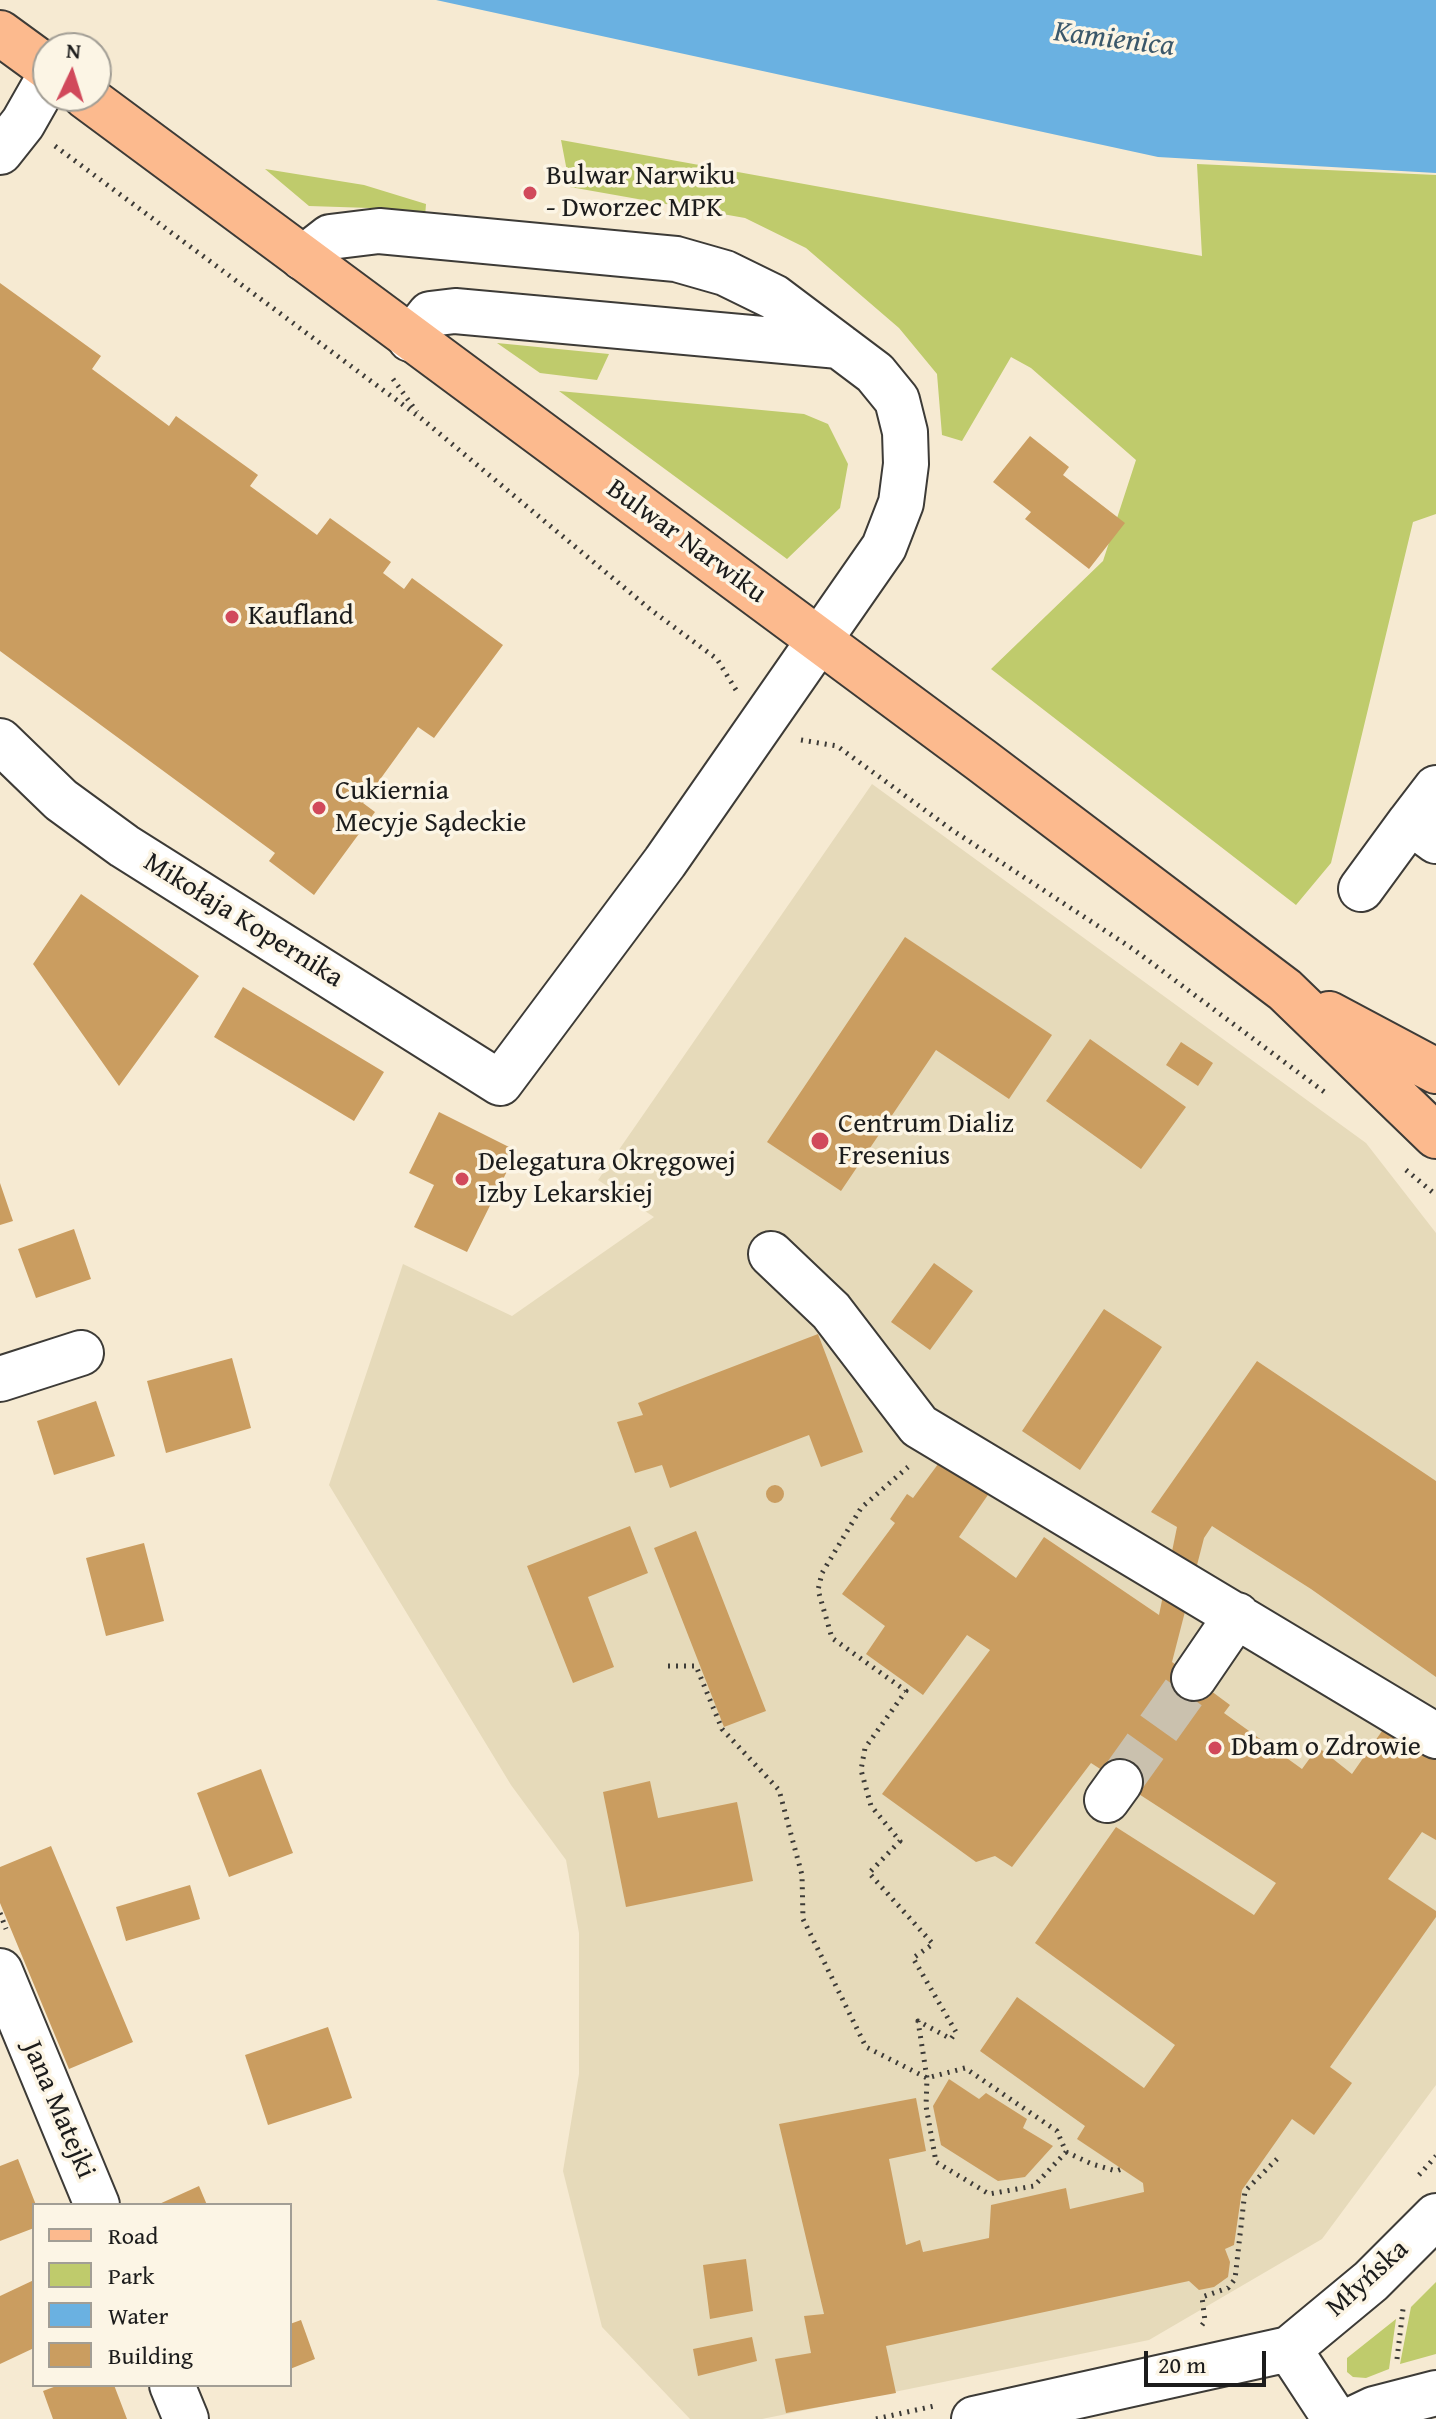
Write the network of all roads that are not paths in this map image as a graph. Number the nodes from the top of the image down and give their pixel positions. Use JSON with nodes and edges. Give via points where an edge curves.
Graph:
{"nodes":[{"id":1,"x":0,"y":33,"type":"edge"},
{"id":2,"x":32,"y":56,"type":"edge"},
{"id":3,"x":32,"y":105,"type":"edge"},
{"id":4,"x":107,"y":112,"type":"edge"},
{"id":5,"x":12,"y":137,"type":"edge"},
{"id":6,"x":303,"y":258,"type":"junction"},
{"id":7,"x":410,"y":339,"type":"junction"},
{"id":8,"x":839,"y":346,"type":"junction"},
{"id":9,"x":818,"y":639,"type":"junction"},
{"id":10,"x":0,"y":741,"type":"edge"},
{"id":11,"x":1436,"y":788,"type":"edge"},
{"id":12,"x":1423,"y":832,"type":"edge"},
{"id":13,"x":1361,"y":889,"type":"dead end"},
{"id":14,"x":1285,"y":990,"type":"junction"},
{"id":15,"x":1436,"y":1071,"type":"edge"},
{"id":16,"x":1436,"y":1136,"type":"edge"},
{"id":17,"x":771,"y":1254,"type":"dead end"},
{"id":18,"x":81,"y":1353,"type":"dead end"},
{"id":19,"x":0,"y":1379,"type":"edge"},
{"id":20,"x":1237,"y":1615,"type":"junction"},
{"id":21,"x":1194,"y":1678,"type":"tunnel mouth"},
{"id":22,"x":1436,"y":1736,"type":"edge"},
{"id":23,"x":0,"y":1971,"type":"edge"},
{"id":24,"x":96,"y":2203,"type":"edge"},
{"id":25,"x":1436,"y":2216,"type":"edge"},
{"id":26,"x":1289,"y":2349,"type":"junction"},
{"id":27,"x":173,"y":2387,"type":"edge"},
{"id":28,"x":1436,"y":2393,"type":"edge"},
{"id":29,"x":186,"y":2419,"type":"edge"},
{"id":30,"x":974,"y":2419,"type":"edge"},
{"id":31,"x":1335,"y":2419,"type":"edge"},
{"id":32,"x":1353,"y":2419,"type":"edge"}],
"edges":[{"from":1,"to":2,"type":"main road"},
{"from":3,"to":5,"type":"street"},
{"from":4,"to":6,"type":"main road","name":"Bulwar Narwiku"},
{"from":6,"to":7,"type":"main road","name":"Bulwar Narwiku"},
{"from":6,"to":8,"type":"street","via":[[330,237],[379,231],[676,259],[725,273],[774,297]]},
{"from":7,"to":8,"type":"street","via":[[430,314],[455,311]]},
{"from":7,"to":9,"type":"main road","name":"Bulwar Narwiku"},
{"from":8,"to":9,"type":"street","via":[[875,373],[897,400],[906,464],[901,503],[884,547]]},
{"from":9,"to":10,"type":"street","name":"Mikołaja Kopernika","via":[[665,862],[500,1083],[124,846],[61,800]]},
{"from":9,"to":14,"type":"main road","name":"Bulwar Narwiku"},
{"from":11,"to":12,"type":"street"},
{"from":12,"to":13,"type":"street"},
{"from":14,"to":15,"type":"main road","name":"Bulwar Narwiku"},
{"from":14,"to":16,"type":"main road","name":"Bulwar Narwiku"},
{"from":17,"to":20,"type":"street","via":[[831,1311],[919,1426]]},
{"from":18,"to":19,"type":"street"},
{"from":20,"to":21,"type":"street"},
{"from":20,"to":22,"type":"street"},
{"from":23,"to":24,"type":"street","name":"Jana Matejki"},
{"from":25,"to":26,"type":"street","name":"Młyńska","via":[[1371,2281]]},
{"from":26,"to":30,"type":"street","name":"Młyńska"},
{"from":26,"to":31,"type":"street"},
{"from":27,"to":29,"type":"street"},
{"from":28,"to":32,"type":"street"}]}
